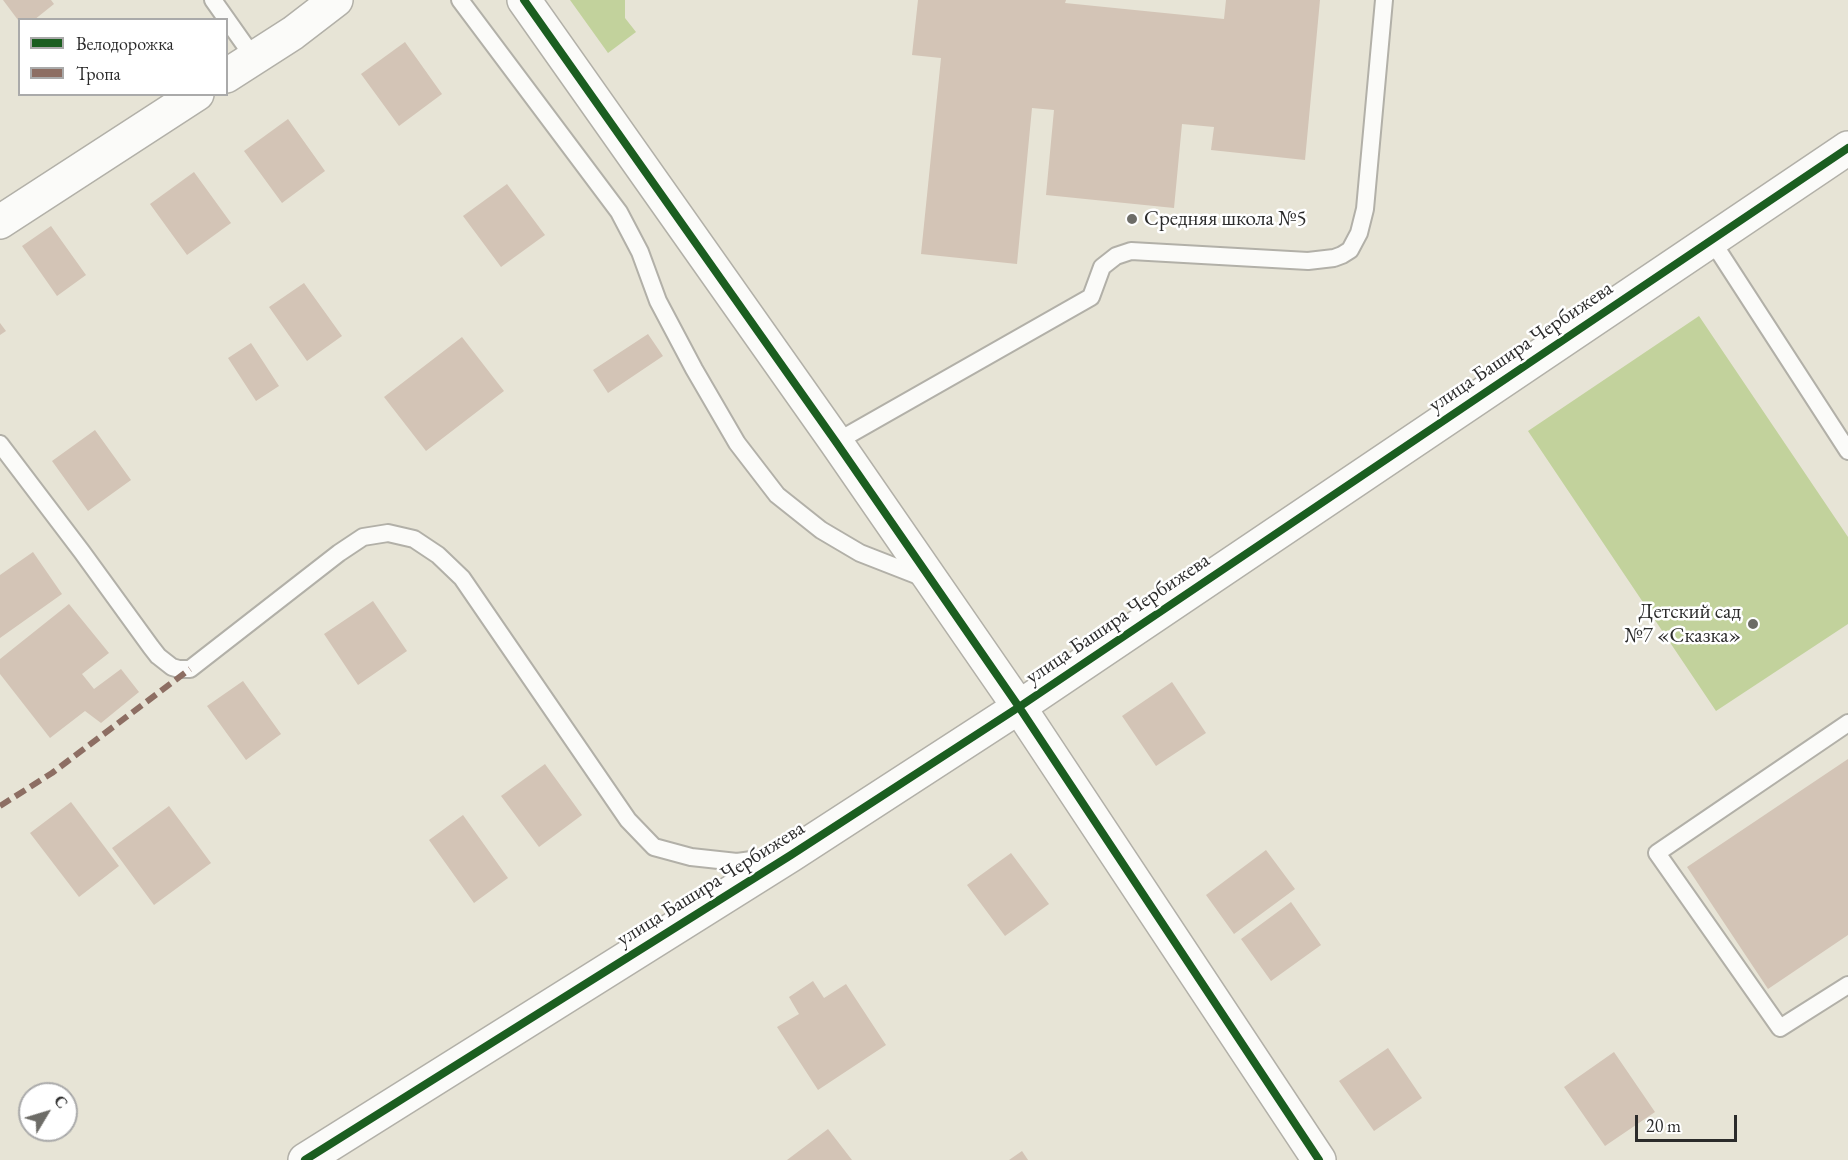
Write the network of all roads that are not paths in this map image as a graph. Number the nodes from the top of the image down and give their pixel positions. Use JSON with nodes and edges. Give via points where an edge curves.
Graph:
{"nodes":[{"id":1,"x":213,"y":0,"type":"edge"},
{"id":2,"x":336,"y":0,"type":"edge"},
{"id":3,"x":460,"y":0,"type":"edge"},
{"id":4,"x":524,"y":0,"type":"edge"},
{"id":5,"x":1384,"y":0,"type":"edge"},
{"id":6,"x":226,"y":18,"type":"edge"},
{"id":7,"x":228,"y":21,"type":"edge"},
{"id":8,"x":254,"y":58,"type":"junction"},
{"id":9,"x":228,"y":75,"type":"edge"},
{"id":10,"x":194,"y":96,"type":"edge"},
{"id":11,"x":1848,"y":148,"type":"edge"},
{"id":12,"x":0,"y":222,"type":"edge"},
{"id":13,"x":1712,"y":241,"type":"junction"},
{"id":14,"x":836,"y":442,"type":"junction"},
{"id":15,"x":0,"y":444,"type":"edge"},
{"id":16,"x":1848,"y":451,"type":"edge"},
{"id":17,"x":932,"y":581,"type":"junction"},
{"id":18,"x":1019,"y":707,"type":"junction"},
{"id":19,"x":1848,"y":723,"type":"edge"},
{"id":20,"x":791,"y":855,"type":"junction"},
{"id":21,"x":1848,"y":985,"type":"edge"},
{"id":22,"x":334,"y":1149,"type":"edge"},
{"id":23,"x":305,"y":1160,"type":"edge"},
{"id":24,"x":1319,"y":1160,"type":"edge"}],
"edges":[{"from":1,"to":6,"type":"lane"},
{"from":2,"to":8,"type":"street"},
{"from":3,"to":17,"type":"lane","via":[[619,212],[640,252],[658,301],[694,369],[737,443],[777,495],[821,530],[860,553]]},
{"from":4,"to":14,"type":"street"},
{"from":5,"to":14,"type":"lane","via":[[1365,209],[1350,250],[1334,258],[1308,261],[1131,251],[1116,256],[1102,267],[1091,297]]},
{"from":7,"to":8,"type":"lane"},
{"from":8,"to":9,"type":"street"},
{"from":10,"to":12,"type":"street"},
{"from":11,"to":13,"type":"street","name":"улица Башира Чербижева"},
{"from":13,"to":16,"type":"lane"},
{"from":13,"to":18,"type":"street","name":"улица Башира Чербижева"},
{"from":14,"to":17,"type":"street"},
{"from":15,"to":20,"type":"lane","via":[[158,656],[172,667],[190,669],[363,537],[388,533],[414,539],[462,578],[628,820],[654,847],[691,857],[737,862]]},
{"from":17,"to":18,"type":"street"},
{"from":18,"to":20,"type":"street","name":"улица Башира Чербижева"},
{"from":18,"to":24,"type":"street"},
{"from":19,"to":21,"type":"lane","via":[[1657,853],[1780,1028]]},
{"from":20,"to":22,"type":"street","name":"улица Башира Чербижева"},
{"from":22,"to":23,"type":"street","name":"улица Башира Чербижева"}]}
